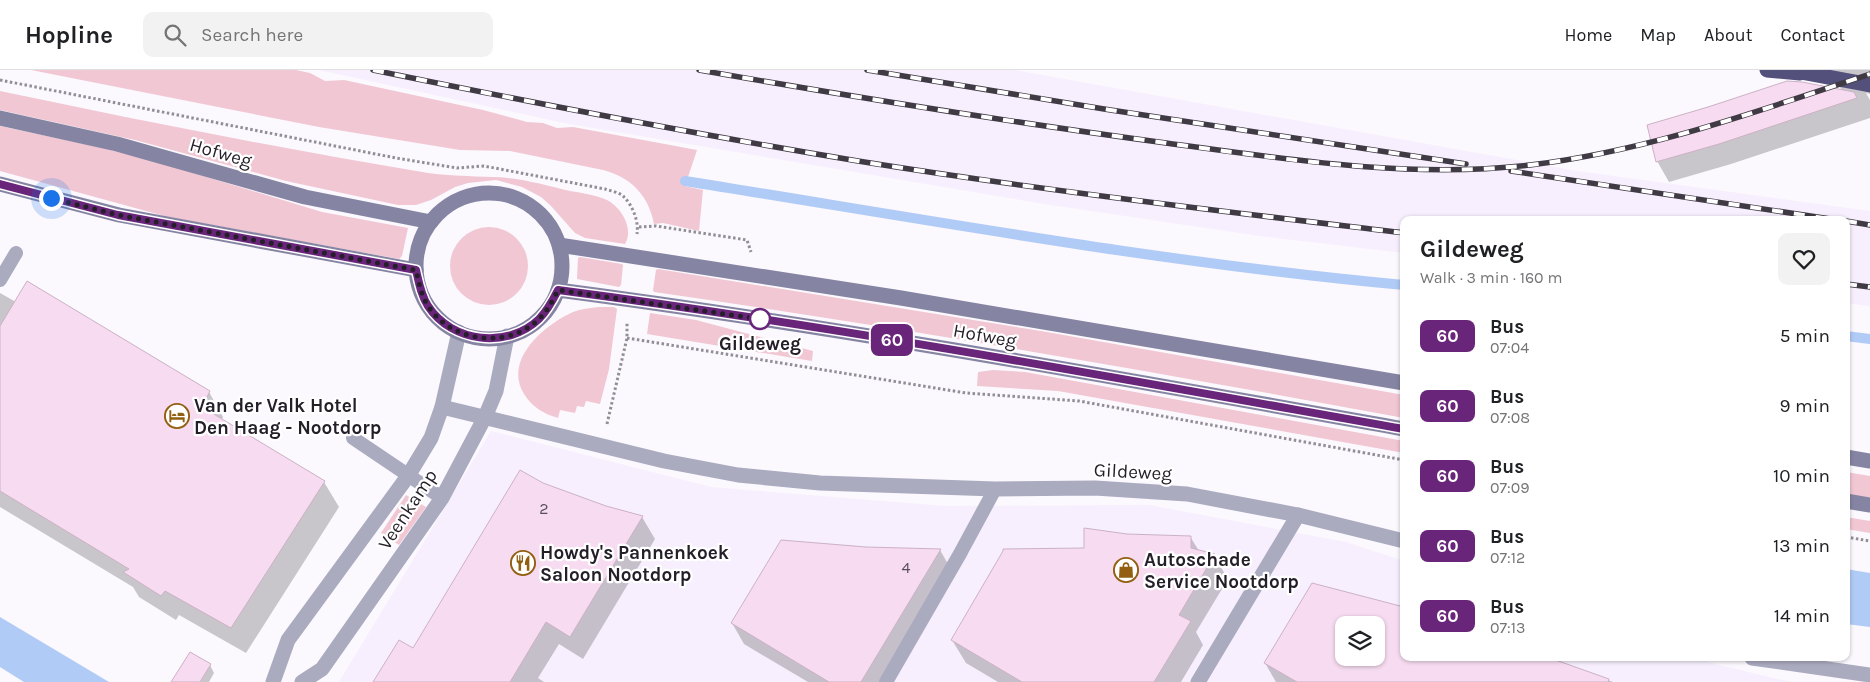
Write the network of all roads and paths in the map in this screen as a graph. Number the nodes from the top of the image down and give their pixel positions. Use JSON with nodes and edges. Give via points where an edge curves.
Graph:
{"nodes":[{"id":1,"x":1767,"y":70,"type":"edge"},
{"id":2,"x":1790,"y":70,"type":"edge"},
{"id":3,"x":1809,"y":74,"type":"junction"},
{"id":4,"x":1870,"y":85,"type":"edge"},
{"id":5,"x":0,"y":118,"type":"edge"},
{"id":6,"x":0,"y":184,"type":"edge"},
{"id":7,"x":431,"y":222,"type":"junction"},
{"id":8,"x":638,"y":227,"type":"dead end"},
{"id":9,"x":559,"y":245,"type":"junction"},
{"id":10,"x":16,"y":253,"type":"dead end"},
{"id":11,"x":753,"y":258,"type":"dead end"},
{"id":12,"x":416,"y":270,"type":"junction"},
{"id":13,"x":0,"y":280,"type":"edge"},
{"id":14,"x":558,"y":290,"type":"junction"},
{"id":15,"x":459,"y":332,"type":"junction"},
{"id":16,"x":507,"y":336,"type":"junction"},
{"id":17,"x":627,"y":338,"type":"dead end"},
{"id":18,"x":1400,"y":382,"type":"edge"},
{"id":19,"x":442,"y":407,"type":"junction"},
{"id":20,"x":485,"y":417,"type":"junction"},
{"id":21,"x":1400,"y":428,"type":"edge"},
{"id":22,"x":353,"y":438,"type":"dead end"},
{"id":23,"x":1850,"y":458,"type":"edge"},
{"id":24,"x":1400,"y":459,"type":"edge"},
{"id":25,"x":1870,"y":461,"type":"edge"},
{"id":26,"x":408,"y":476,"type":"junction"},
{"id":27,"x":995,"y":489,"type":"junction"},
{"id":28,"x":442,"y":498,"type":"junction"},
{"id":29,"x":1850,"y":502,"type":"edge"},
{"id":30,"x":1870,"y":505,"type":"edge"},
{"id":31,"x":1298,"y":515,"type":"junction"},
{"id":32,"x":1850,"y":538,"type":"edge"},
{"id":33,"x":1400,"y":540,"type":"edge"},
{"id":34,"x":1870,"y":541,"type":"edge"},
{"id":35,"x":1765,"y":661,"type":"edge"},
{"id":36,"x":1870,"y":675,"type":"edge"},
{"id":37,"x":1831,"y":676,"type":"edge"},
{"id":38,"x":273,"y":682,"type":"edge"},
{"id":39,"x":302,"y":682,"type":"edge"},
{"id":40,"x":886,"y":682,"type":"edge"},
{"id":41,"x":1198,"y":682,"type":"edge"}],
"edges":[{"from":1,"to":3,"type":"highway"},
{"from":2,"to":3,"type":"highway"},
{"from":3,"to":4,"type":"highway"},
{"from":5,"to":7,"type":"main road","name":"Hofweg","via":[[117,144],[305,197]]},
{"from":6,"to":12,"type":"main road","via":[[118,215]]},
{"from":7,"to":9,"type":"main road","via":[[445,208],[463,198],[502,194],[521,200],[538,212],[551,227]]},
{"from":7,"to":12,"type":"main road","via":[[420,245]]},
{"from":8,"to":11,"type":"path","via":[[656,226],[747,240]]},
{"from":9,"to":14,"type":"main road","via":[[562,275]]},
{"from":9,"to":18,"type":"main road","name":"Hofweg","via":[[892,296]]},
{"from":10,"to":13,"type":"lane"},
{"from":12,"to":15,"type":"main road","via":[[420,289],[429,307],[442,322]]},
{"from":14,"to":16,"type":"main road","via":[[539,319],[524,330]]},
{"from":14,"to":21,"type":"main road","name":"Hofweg","via":[[945,348]]},
{"from":15,"to":16,"type":"main road","via":[[483,338]]},
{"from":15,"to":19,"type":"street","name":"Veenkamp"},
{"from":16,"to":20,"type":"street","name":"Veenkamp","via":[[496,391]]},
{"from":17,"to":24,"type":"path","via":[[966,394],[1079,401]]},
{"from":19,"to":20,"type":"street","name":"Gildeweg"},
{"from":19,"to":26,"type":"street","name":"Veenkamp","via":[[431,438]]},
{"from":20,"to":27,"type":"street","name":"Gildeweg","via":[[664,461],[738,475],[820,484]]},
{"from":20,"to":28,"type":"street","name":"Veenkamp"},
{"from":22,"to":26,"type":"lane"},
{"from":23,"to":25,"type":"main road"},
{"from":26,"to":28,"type":"lane"},
{"from":26,"to":38,"type":"street","name":"Veenkamp","via":[[288,640]]},
{"from":27,"to":31,"type":"street","name":"Gildeweg","via":[[1095,488],[1187,494]]},
{"from":27,"to":40,"type":"lane"},
{"from":28,"to":39,"type":"street","name":"Veenkamp","via":[[322,669]]},
{"from":29,"to":30,"type":"main road"},
{"from":31,"to":33,"type":"street","name":"Gildeweg"},
{"from":31,"to":41,"type":"street"},
{"from":32,"to":34,"type":"path"},
{"from":35,"to":37,"type":"street"},
{"from":36,"to":37,"type":"street"}]}
